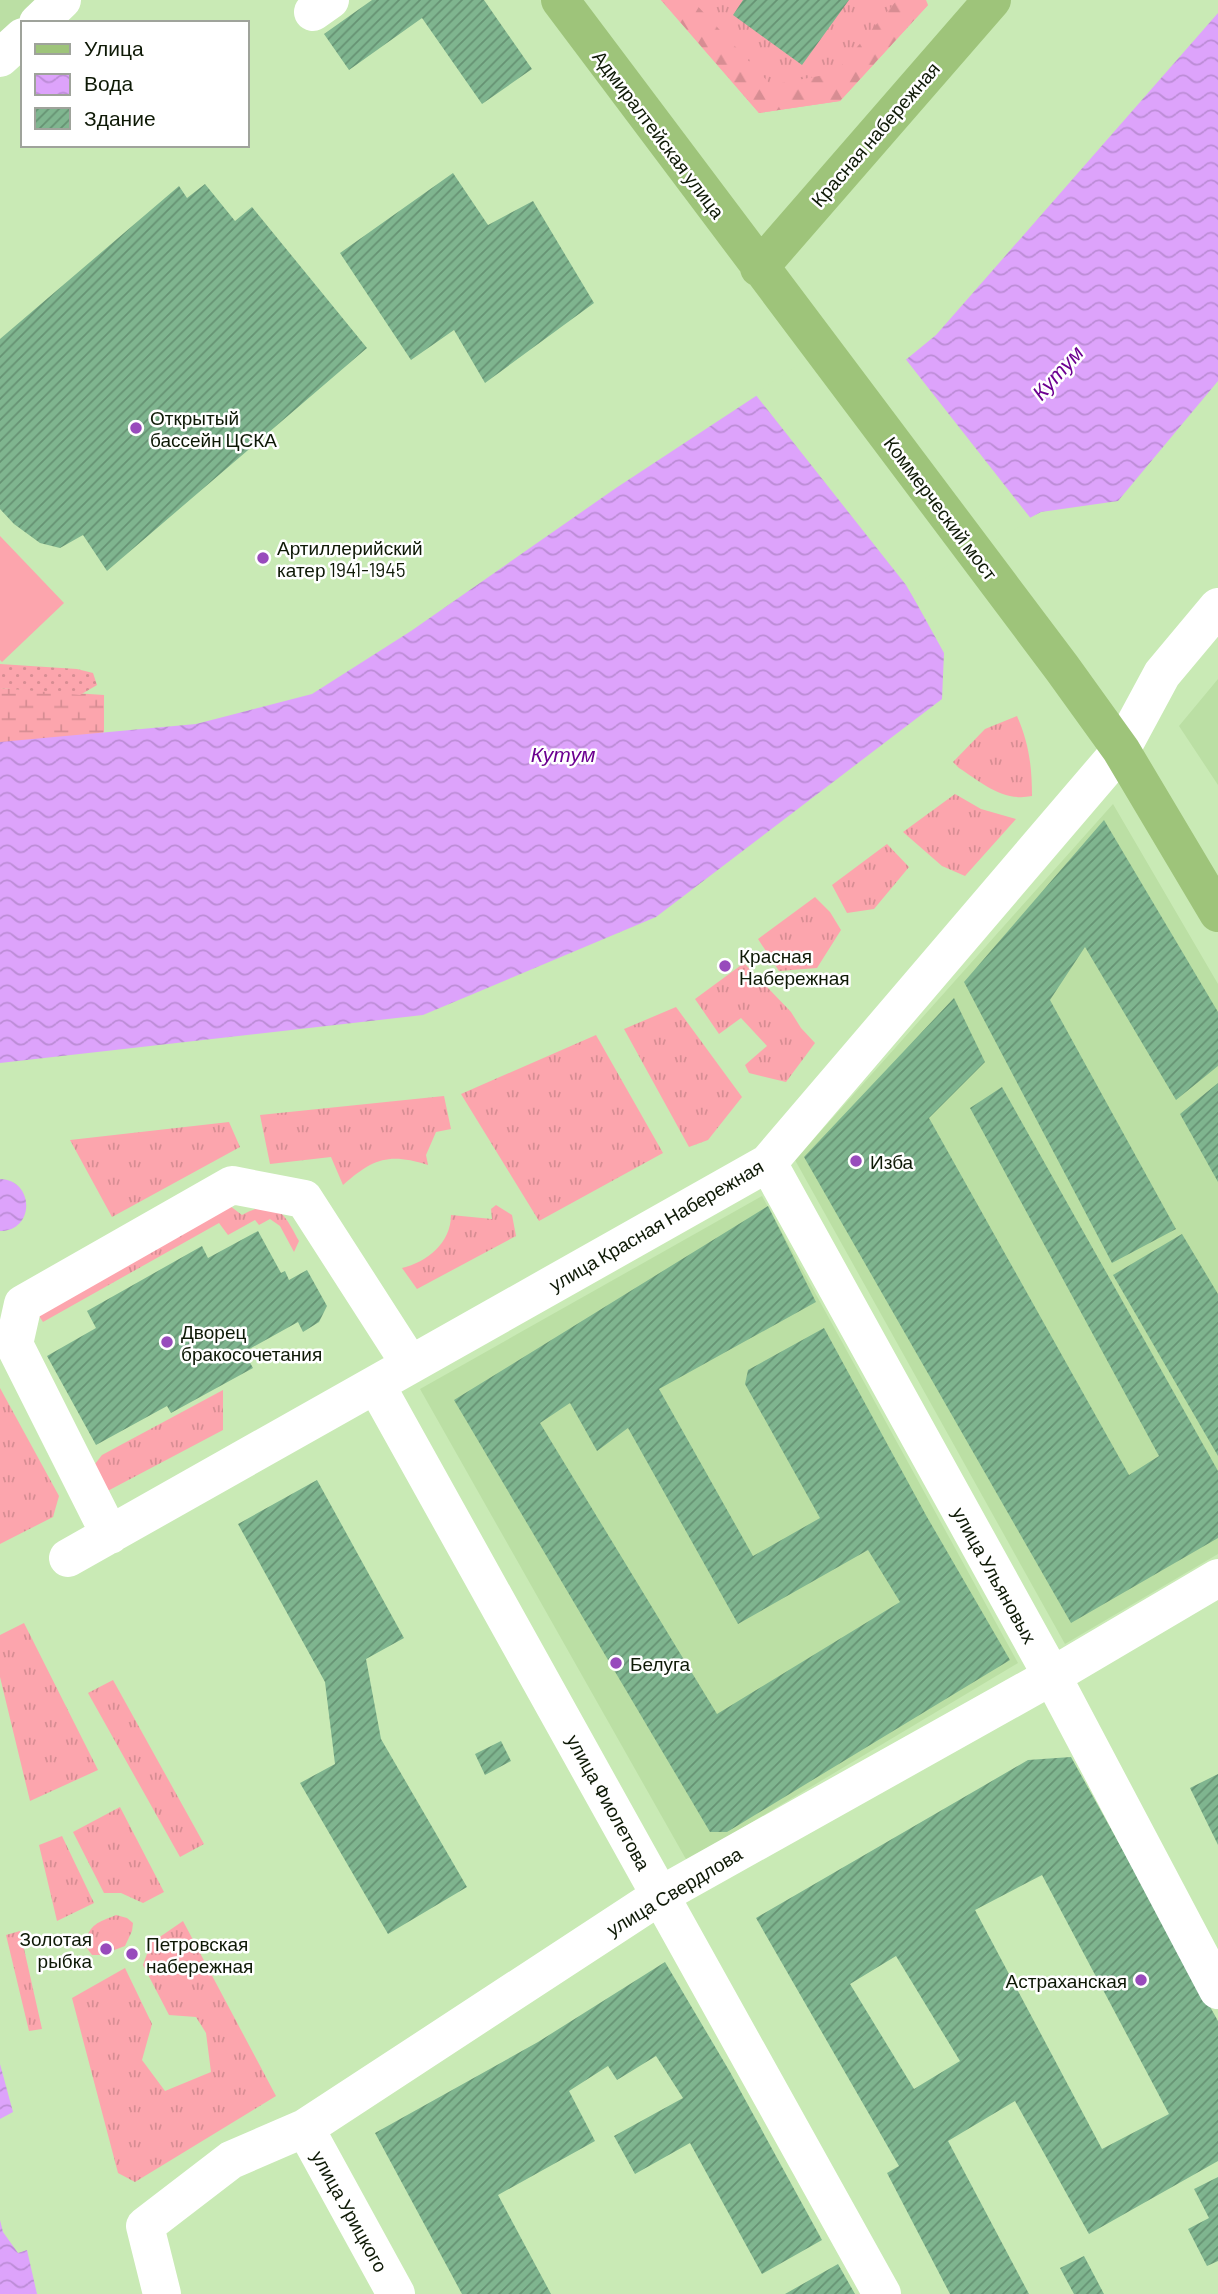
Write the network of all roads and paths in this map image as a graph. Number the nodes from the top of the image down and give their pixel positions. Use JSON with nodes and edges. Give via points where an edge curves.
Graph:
{"nodes":[{"id":1,"x":62,"y":0,"type":"edge"},
{"id":2,"x":560,"y":0,"type":"edge"},
{"id":3,"x":992,"y":0,"type":"edge"},
{"id":4,"x":40,"y":21,"type":"edge"},
{"id":5,"x":21,"y":39,"type":"edge"},
{"id":6,"x":0,"y":58,"type":"edge"},
{"id":7,"x":759,"y":268,"type":"junction"},
{"id":8,"x":1218,"y":607,"type":"edge"},
{"id":9,"x":1121,"y":750,"type":"junction"},
{"id":10,"x":1218,"y":913,"type":"edge"},
{"id":11,"x":768,"y":1163,"type":"junction"},
{"id":12,"x":410,"y":1364,"type":"junction"},
{"id":13,"x":376,"y":1385,"type":"junction"},
{"id":14,"x":110,"y":1535,"type":"junction"},
{"id":15,"x":68,"y":1559,"type":"dead end"},
{"id":16,"x":1218,"y":1578,"type":"edge"},
{"id":17,"x":1052,"y":1676,"type":"junction"},
{"id":18,"x":661,"y":1895,"type":"junction"},
{"id":19,"x":1218,"y":1990,"type":"edge"},
{"id":20,"x":305,"y":2128,"type":"junction"},
{"id":21,"x":162,"y":2294,"type":"edge"},
{"id":22,"x":396,"y":2294,"type":"edge"},
{"id":23,"x":882,"y":2294,"type":"edge"}],
"edges":[{"from":1,"to":4,"type":"street"},
{"from":2,"to":7,"type":"main road","name":"Адмиралтейская улица"},
{"from":3,"to":7,"type":"main road","name":"Красная набережная"},
{"from":5,"to":6,"type":"street"},
{"from":7,"to":9,"type":"main road","name":"Коммерческий мост"},
{"from":8,"to":9,"type":"street","name":"улица Красная Набережная","via":[[1163,674]]},
{"from":9,"to":10,"type":"main road"},
{"from":9,"to":11,"type":"street","name":"улица Красная Набережная"},
{"from":11,"to":12,"type":"street","name":"улица Красная Набережная"},
{"from":11,"to":17,"type":"street","name":"улица Ульяновых"},
{"from":12,"to":13,"type":"street","name":"улица Красная Набережная"},
{"from":12,"to":14,"type":"street","via":[[304,1199],[232,1185],[23,1304],[14,1344]]},
{"from":13,"to":14,"type":"street","name":"улица Красная Набережная"},
{"from":13,"to":18,"type":"street","name":"улица Фиолетова"},
{"from":14,"to":15,"type":"street","name":"улица Красная Набережная"},
{"from":16,"to":17,"type":"street","name":"улица Свердлова"},
{"from":17,"to":18,"type":"street","name":"улица Свердлова"},
{"from":17,"to":19,"type":"street","name":"улица Ульяновых"},
{"from":18,"to":20,"type":"street","name":"улица Свердлова"},
{"from":18,"to":23,"type":"street","name":"улица Фиолетова"},
{"from":20,"to":21,"type":"street","name":"улица Свердлова","via":[[231,2160],[145,2226]]},
{"from":20,"to":22,"type":"street","name":"улица Урицкого"}]}
